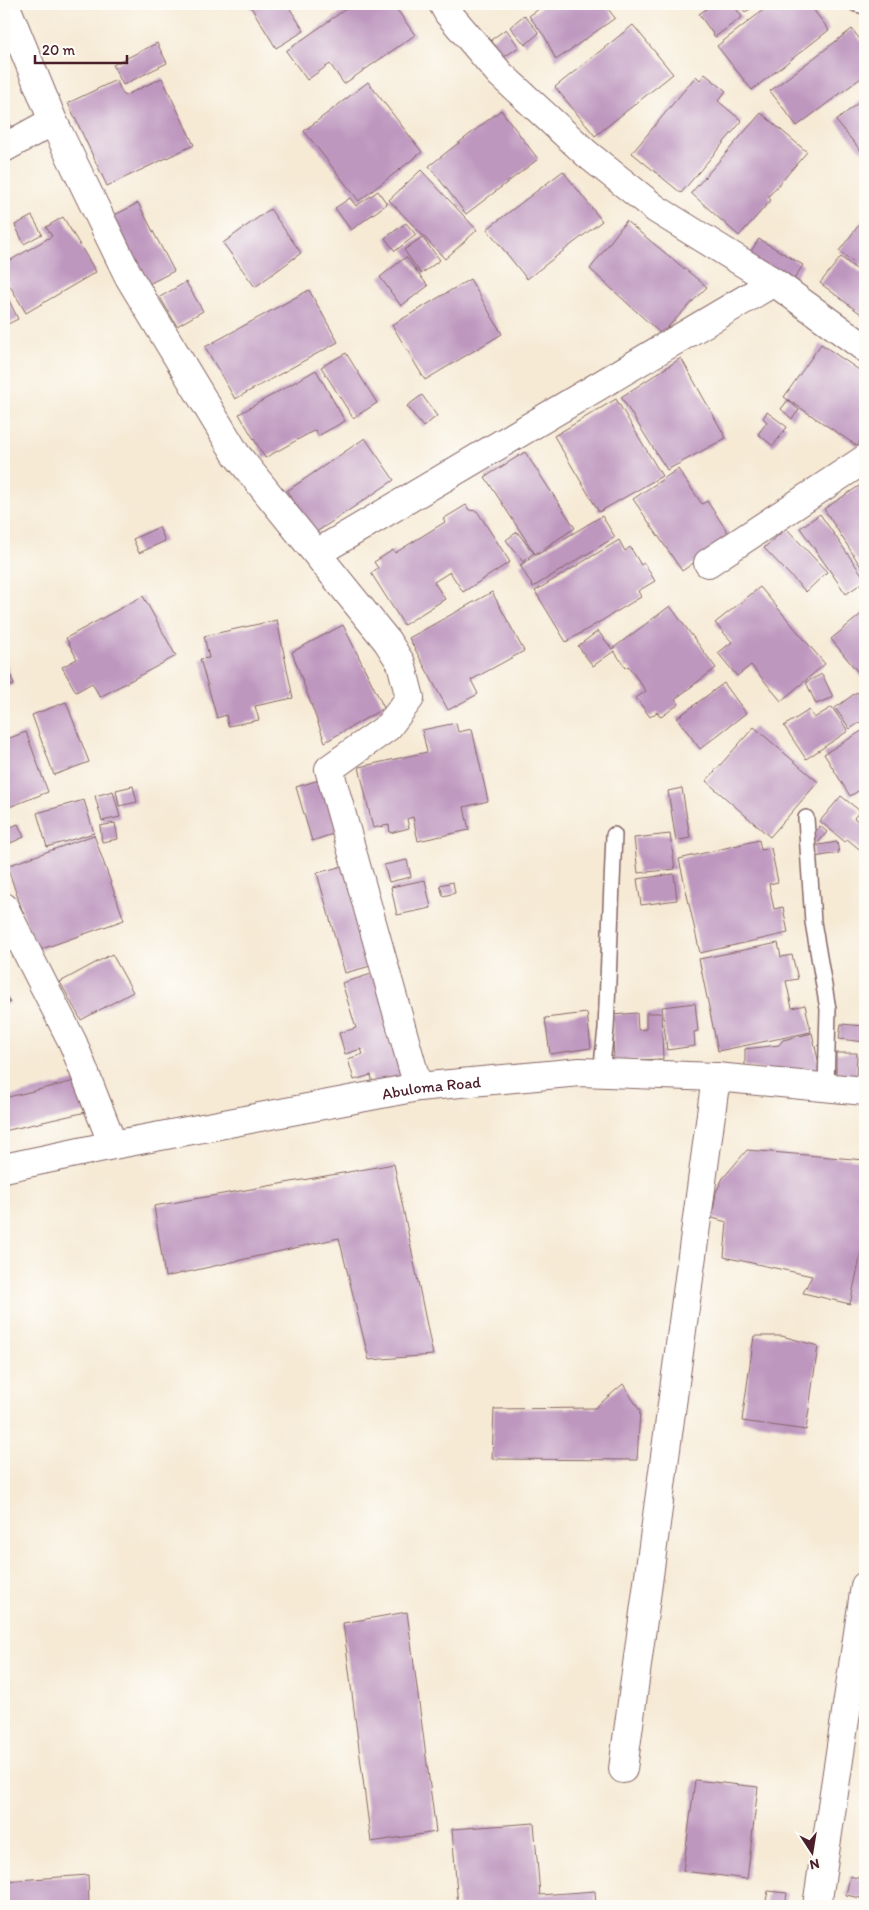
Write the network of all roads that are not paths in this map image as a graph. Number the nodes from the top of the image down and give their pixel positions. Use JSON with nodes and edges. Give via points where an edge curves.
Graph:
{"nodes":[{"id":1,"x":5,"y":4,"type":"edge"},
{"id":2,"x":442,"y":4,"type":"edge"},
{"id":3,"x":856,"y":4,"type":"edge"},
{"id":4,"x":865,"y":6,"type":"edge"},
{"id":5,"x":54,"y":121,"type":"junction"},
{"id":6,"x":4,"y":148,"type":"edge"},
{"id":7,"x":774,"y":282,"type":"junction"},
{"id":8,"x":865,"y":348,"type":"edge"},
{"id":9,"x":865,"y":458,"type":"edge"},
{"id":10,"x":316,"y":553,"type":"junction"},
{"id":11,"x":708,"y":564,"type":"dead end"},
{"id":12,"x":806,"y":818,"type":"dead end"},
{"id":13,"x":614,"y":835,"type":"dead end"},
{"id":14,"x":4,"y":908,"type":"edge"},
{"id":15,"x":601,"y":1072,"type":"junction"},
{"id":16,"x":716,"y":1077,"type":"junction"},
{"id":17,"x":418,"y":1087,"type":"junction"},
{"id":18,"x":826,"y":1088,"type":"junction"},
{"id":19,"x":865,"y":1091,"type":"edge"},
{"id":20,"x":113,"y":1145,"type":"junction"},
{"id":21,"x":4,"y":1168,"type":"edge"},
{"id":22,"x":865,"y":1586,"type":"edge"},
{"id":23,"x":858,"y":1687,"type":"edge"},
{"id":24,"x":623,"y":1768,"type":"dead end"},
{"id":25,"x":817,"y":1906,"type":"edge"}],
"edges":[{"from":1,"to":5,"type":"street"},
{"from":2,"to":7,"type":"street","via":[[500,74],[587,154],[656,209]]},
{"from":3,"to":4,"type":"lane"},
{"from":5,"to":6,"type":"street"},
{"from":5,"to":10,"type":"street","via":[[129,277],[236,454]]},
{"from":7,"to":8,"type":"street"},
{"from":7,"to":10,"type":"street"},
{"from":9,"to":11,"type":"street"},
{"from":10,"to":17,"type":"street","via":[[402,663],[410,698],[388,727],[329,768]]},
{"from":12,"to":18,"type":"lane","via":[[813,922],[828,1009]]},
{"from":13,"to":15,"type":"lane"},
{"from":14,"to":20,"type":"street","via":[[73,1043]]},
{"from":15,"to":16,"type":"street","name":"Abuloma Road"},
{"from":15,"to":17,"type":"street","name":"Abuloma Road"},
{"from":16,"to":18,"type":"street","name":"Abuloma Road"},
{"from":16,"to":24,"type":"street"},
{"from":17,"to":20,"type":"street","name":"Abuloma Road"},
{"from":18,"to":19,"type":"street","name":"Abuloma Road"},
{"from":20,"to":21,"type":"street","name":"Abuloma Road"},
{"from":22,"to":23,"type":"street"},
{"from":23,"to":25,"type":"street"}]}
